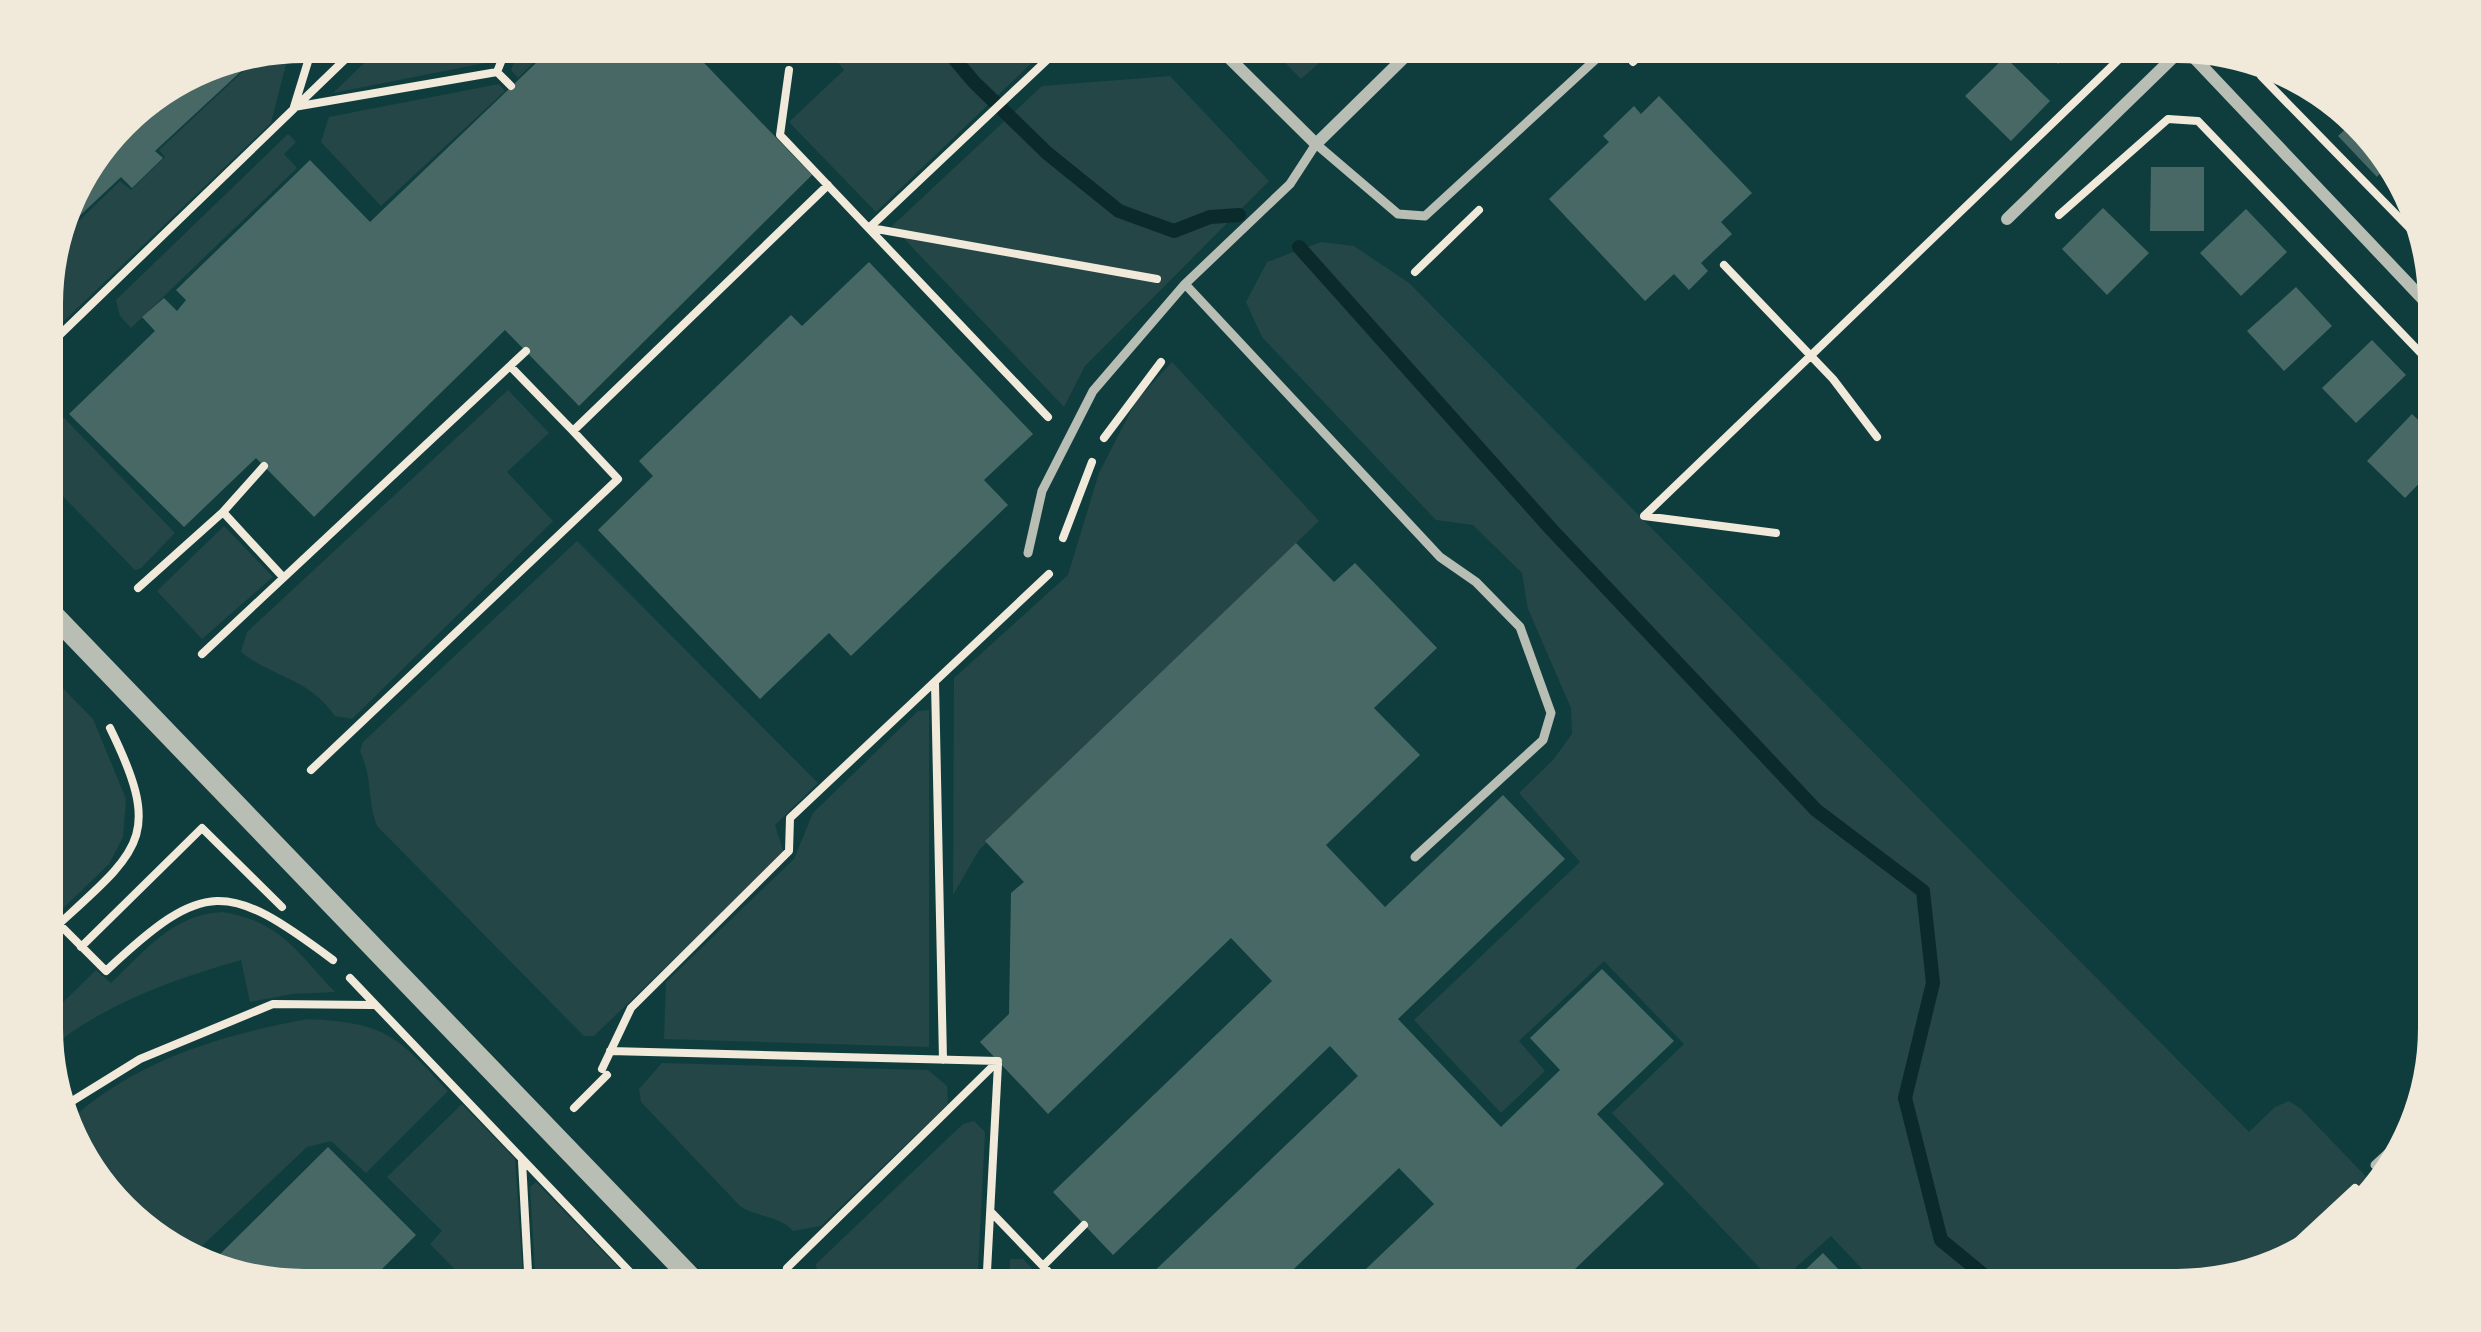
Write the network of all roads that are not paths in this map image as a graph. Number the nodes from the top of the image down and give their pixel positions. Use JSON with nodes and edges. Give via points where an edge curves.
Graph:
{"nodes":[{"id":1,"x":1234,"y":63,"type":"edge"},
{"id":2,"x":1399,"y":63,"type":"edge"},
{"id":3,"x":1592,"y":63,"type":"edge"},
{"id":4,"x":2168,"y":63,"type":"edge"},
{"id":5,"x":2203,"y":65,"type":"edge"},
{"id":6,"x":1316,"y":144,"type":"junction"},
{"id":7,"x":2007,"y":219,"type":"road end"},
{"id":8,"x":1184,"y":284,"type":"junction"},
{"id":9,"x":2417,"y":293,"type":"edge"},
{"id":10,"x":1028,"y":553,"type":"dead end"},
{"id":11,"x":64,"y":625,"type":"edge"},
{"id":12,"x":1415,"y":856,"type":"dead end"},
{"id":13,"x":683,"y":1269,"type":"edge"}],
"edges":[{"from":1,"to":6,"type":"street"},
{"from":2,"to":6,"type":"street"},
{"from":3,"to":6,"type":"lane","via":[[1426,216],[1398,214]]},
{"from":4,"to":7,"type":"street"},
{"from":5,"to":9,"type":"street"},
{"from":6,"to":8,"type":"lane","via":[[1290,184]]},
{"from":8,"to":10,"type":"lane","via":[[1093,391],[1042,491]]},
{"from":8,"to":12,"type":"lane","via":[[1440,557],[1520,627],[1552,713],[1543,740]]},
{"from":11,"to":13,"type":"street"}]}
